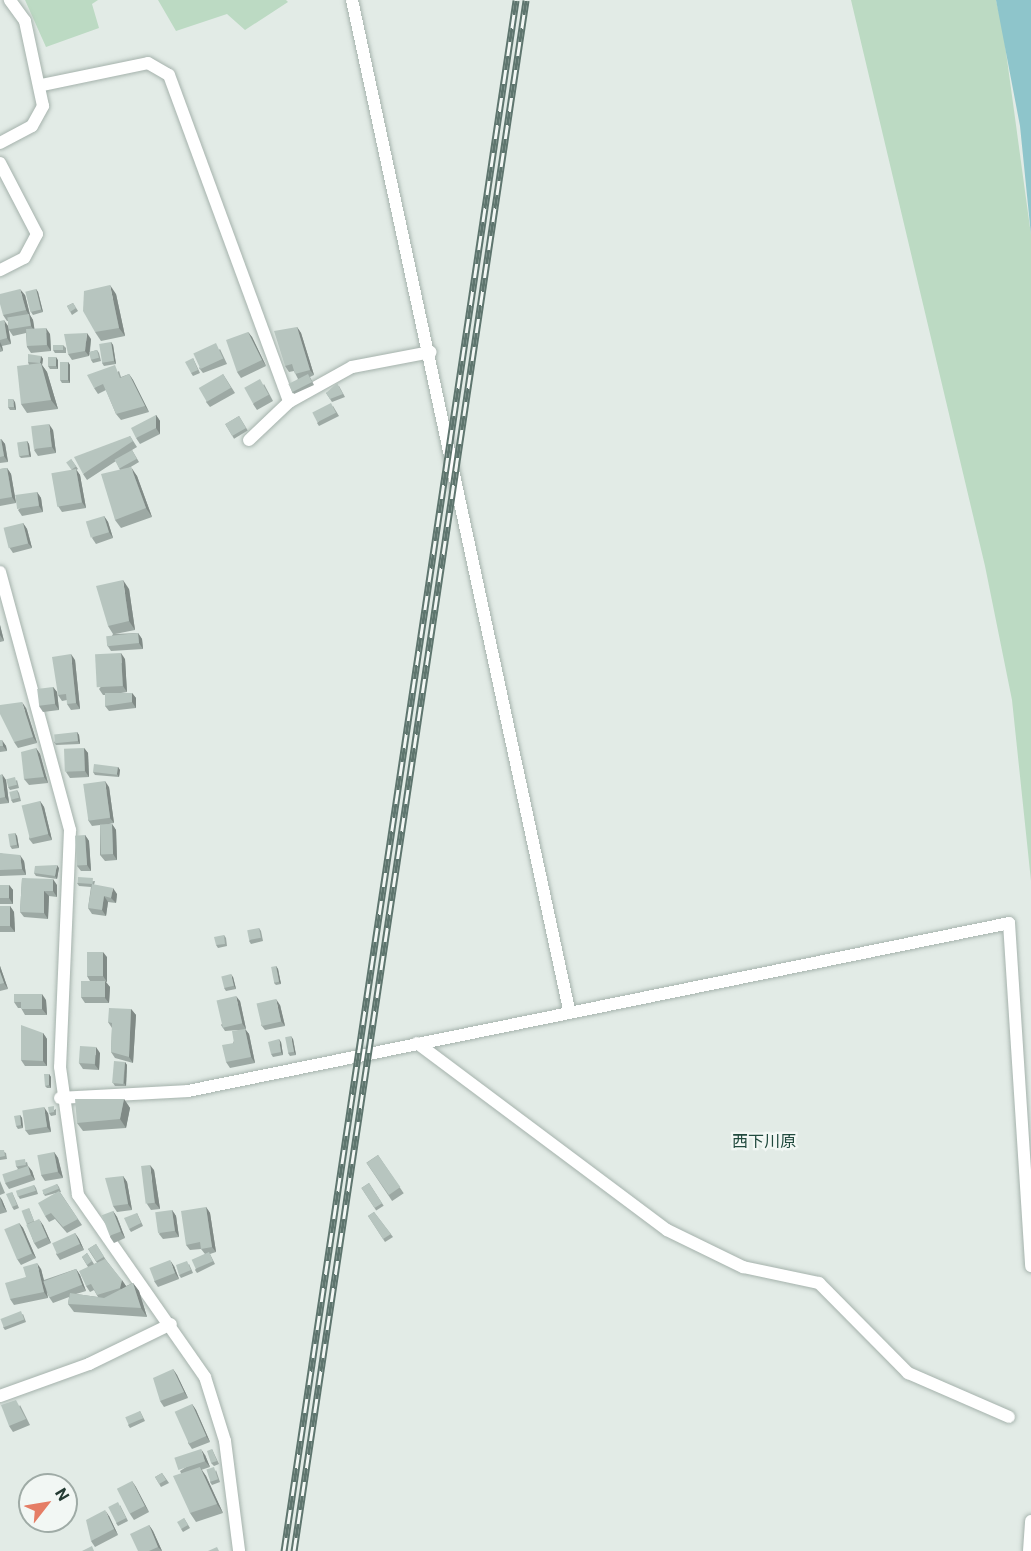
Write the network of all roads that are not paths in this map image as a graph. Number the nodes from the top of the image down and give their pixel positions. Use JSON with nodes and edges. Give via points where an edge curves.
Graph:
{"nodes":[{"id":1,"x":10,"y":0,"type":"edge"},
{"id":2,"x":352,"y":0,"type":"edge"},
{"id":3,"x":42,"y":84,"type":"junction"},
{"id":4,"x":0,"y":144,"type":"edge"},
{"id":5,"x":0,"y":163,"type":"edge"},
{"id":6,"x":0,"y":270,"type":"edge"},
{"id":7,"x":431,"y":352,"type":"junction"},
{"id":8,"x":289,"y":402,"type":"junction"},
{"id":9,"x":249,"y":440,"type":"dead end"},
{"id":10,"x":0,"y":572,"type":"edge"},
{"id":11,"x":569,"y":1010,"type":"junction"},
{"id":12,"x":417,"y":1043,"type":"junction"},
{"id":13,"x":60,"y":1098,"type":"junction"},
{"id":14,"x":1031,"y":1266,"type":"edge"},
{"id":15,"x":171,"y":1324,"type":"junction"},
{"id":16,"x":0,"y":1396,"type":"edge"},
{"id":17,"x":1009,"y":1417,"type":"dead end"},
{"id":18,"x":1031,"y":1521,"type":"edge"},
{"id":19,"x":239,"y":1551,"type":"edge"},
{"id":20,"x":1029,"y":1551,"type":"edge"}],
"edges":[{"from":1,"to":3,"type":"street","via":[[25,21]]},
{"from":2,"to":7,"type":"street"},
{"from":3,"to":4,"type":"street","via":[[39,118]]},
{"from":3,"to":8,"type":"street","via":[[148,63],[170,75]]},
{"from":5,"to":6,"type":"street","via":[[37,234],[24,258]]},
{"from":7,"to":8,"type":"street","via":[[352,367]]},
{"from":7,"to":11,"type":"street"},
{"from":8,"to":9,"type":"street"},
{"from":10,"to":13,"type":"street","via":[[70,830]]},
{"from":11,"to":12,"type":"street"},
{"from":11,"to":14,"type":"street","via":[[1009,923]]},
{"from":12,"to":13,"type":"street","via":[[188,1091]]},
{"from":12,"to":17,"type":"street","via":[[667,1230],[744,1267],[819,1283],[908,1373]]},
{"from":13,"to":15,"type":"street","via":[[78,1195],[110,1247]]},
{"from":15,"to":16,"type":"street","via":[[89,1364]]},
{"from":15,"to":19,"type":"street","via":[[214,1400]]},
{"from":18,"to":20,"type":"street"}]}
